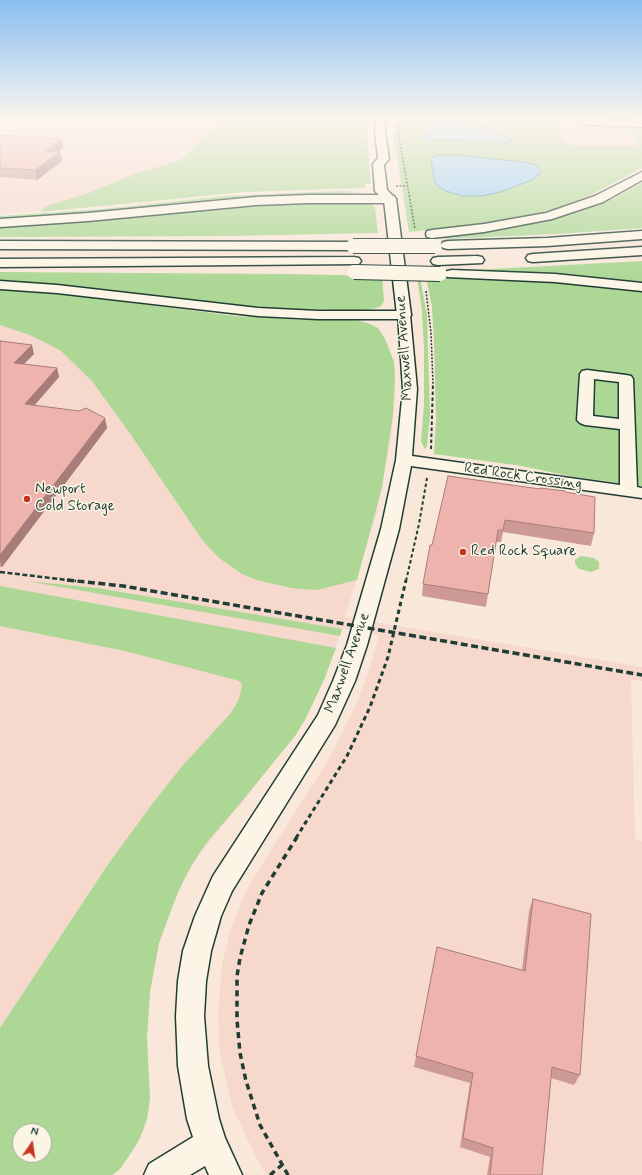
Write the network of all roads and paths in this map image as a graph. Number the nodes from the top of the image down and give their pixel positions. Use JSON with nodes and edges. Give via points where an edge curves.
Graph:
{"nodes":[{"id":1,"x":379,"y":174,"type":"edge"},
{"id":2,"x":405,"y":174,"type":"edge"},
{"id":3,"x":642,"y":175,"type":"edge"},
{"id":4,"x":393,"y":195,"type":"junction"},
{"id":5,"x":0,"y":223,"type":"edge"},
{"id":6,"x":416,"y":233,"type":"dead end"},
{"id":7,"x":642,"y":235,"type":"edge"},
{"id":8,"x":433,"y":240,"type":"junction"},
{"id":9,"x":0,"y":245,"type":"edge"},
{"id":10,"x":642,"y":251,"type":"edge"},
{"id":11,"x":517,"y":259,"type":"dead end"},
{"id":12,"x":489,"y":260,"type":"dead end"},
{"id":13,"x":0,"y":263,"type":"edge"},
{"id":14,"x":439,"y":267,"type":"junction"},
{"id":15,"x":0,"y":285,"type":"edge"},
{"id":16,"x":425,"y":286,"type":"dead end"},
{"id":17,"x":642,"y":287,"type":"edge"},
{"id":18,"x":404,"y":315,"type":"junction"},
{"id":19,"x":628,"y":425,"type":"dead end"},
{"id":20,"x":430,"y":450,"type":"dead end"},
{"id":21,"x":404,"y":460,"type":"junction"},
{"id":22,"x":427,"y":478,"type":"dead end"},
{"id":23,"x":636,"y":493,"type":"edge"},
{"id":24,"x":211,"y":1144,"type":"junction"},
{"id":25,"x":282,"y":1165,"type":"junction"},
{"id":26,"x":160,"y":1175,"type":"edge"},
{"id":27,"x":226,"y":1175,"type":"edge"},
{"id":28,"x":270,"y":1175,"type":"edge"},
{"id":29,"x":288,"y":1175,"type":"edge"}],
"edges":[{"from":1,"to":4,"type":"main road","name":"Maxwell Avenue","via":[[381,191]]},
{"from":2,"to":6,"type":"path"},
{"from":3,"to":8,"type":"main road","via":[[599,198],[553,214]]},
{"from":4,"to":5,"type":"main road","via":[[250,201],[88,218]]},
{"from":4,"to":18,"type":"main road","name":"Maxwell Avenue"},
{"from":7,"to":8,"type":"main road","via":[[547,242]]},
{"from":8,"to":9,"type":"main road","bridge":true},
{"from":10,"to":11,"type":"main road"},
{"from":12,"to":14,"type":"main road"},
{"from":13,"to":14,"type":"main road","bridge":true,"via":[[239,263],[314,271],[354,266]]},
{"from":14,"to":17,"type":"main road"},
{"from":15,"to":18,"type":"main road","via":[[258,312]]},
{"from":16,"to":20,"type":"path","via":[[429,307],[431,352]]},
{"from":18,"to":21,"type":"street","name":"Maxwell Avenue","via":[[410,389]]},
{"from":19,"to":23,"type":"street"},
{"from":21,"to":23,"type":"street","name":"Red Rock Crossing"},
{"from":21,"to":24,"type":"street","name":"Maxwell Avenue","via":[[390,530],[370,602],[350,666],[333,707],[308,751],[226,878],[202,933],[192,981],[190,1035],[195,1084],[202,1119]]},
{"from":22,"to":25,"type":"path","via":[[393,638],[370,707],[347,756],[262,893],[249,925],[240,958],[236,1003],[242,1062],[250,1098],[260,1125]]},
{"from":24,"to":26,"type":"street"},
{"from":24,"to":27,"type":"street","name":"Maxwell Avenue"},
{"from":25,"to":28,"type":"path"},
{"from":25,"to":29,"type":"path"}]}
